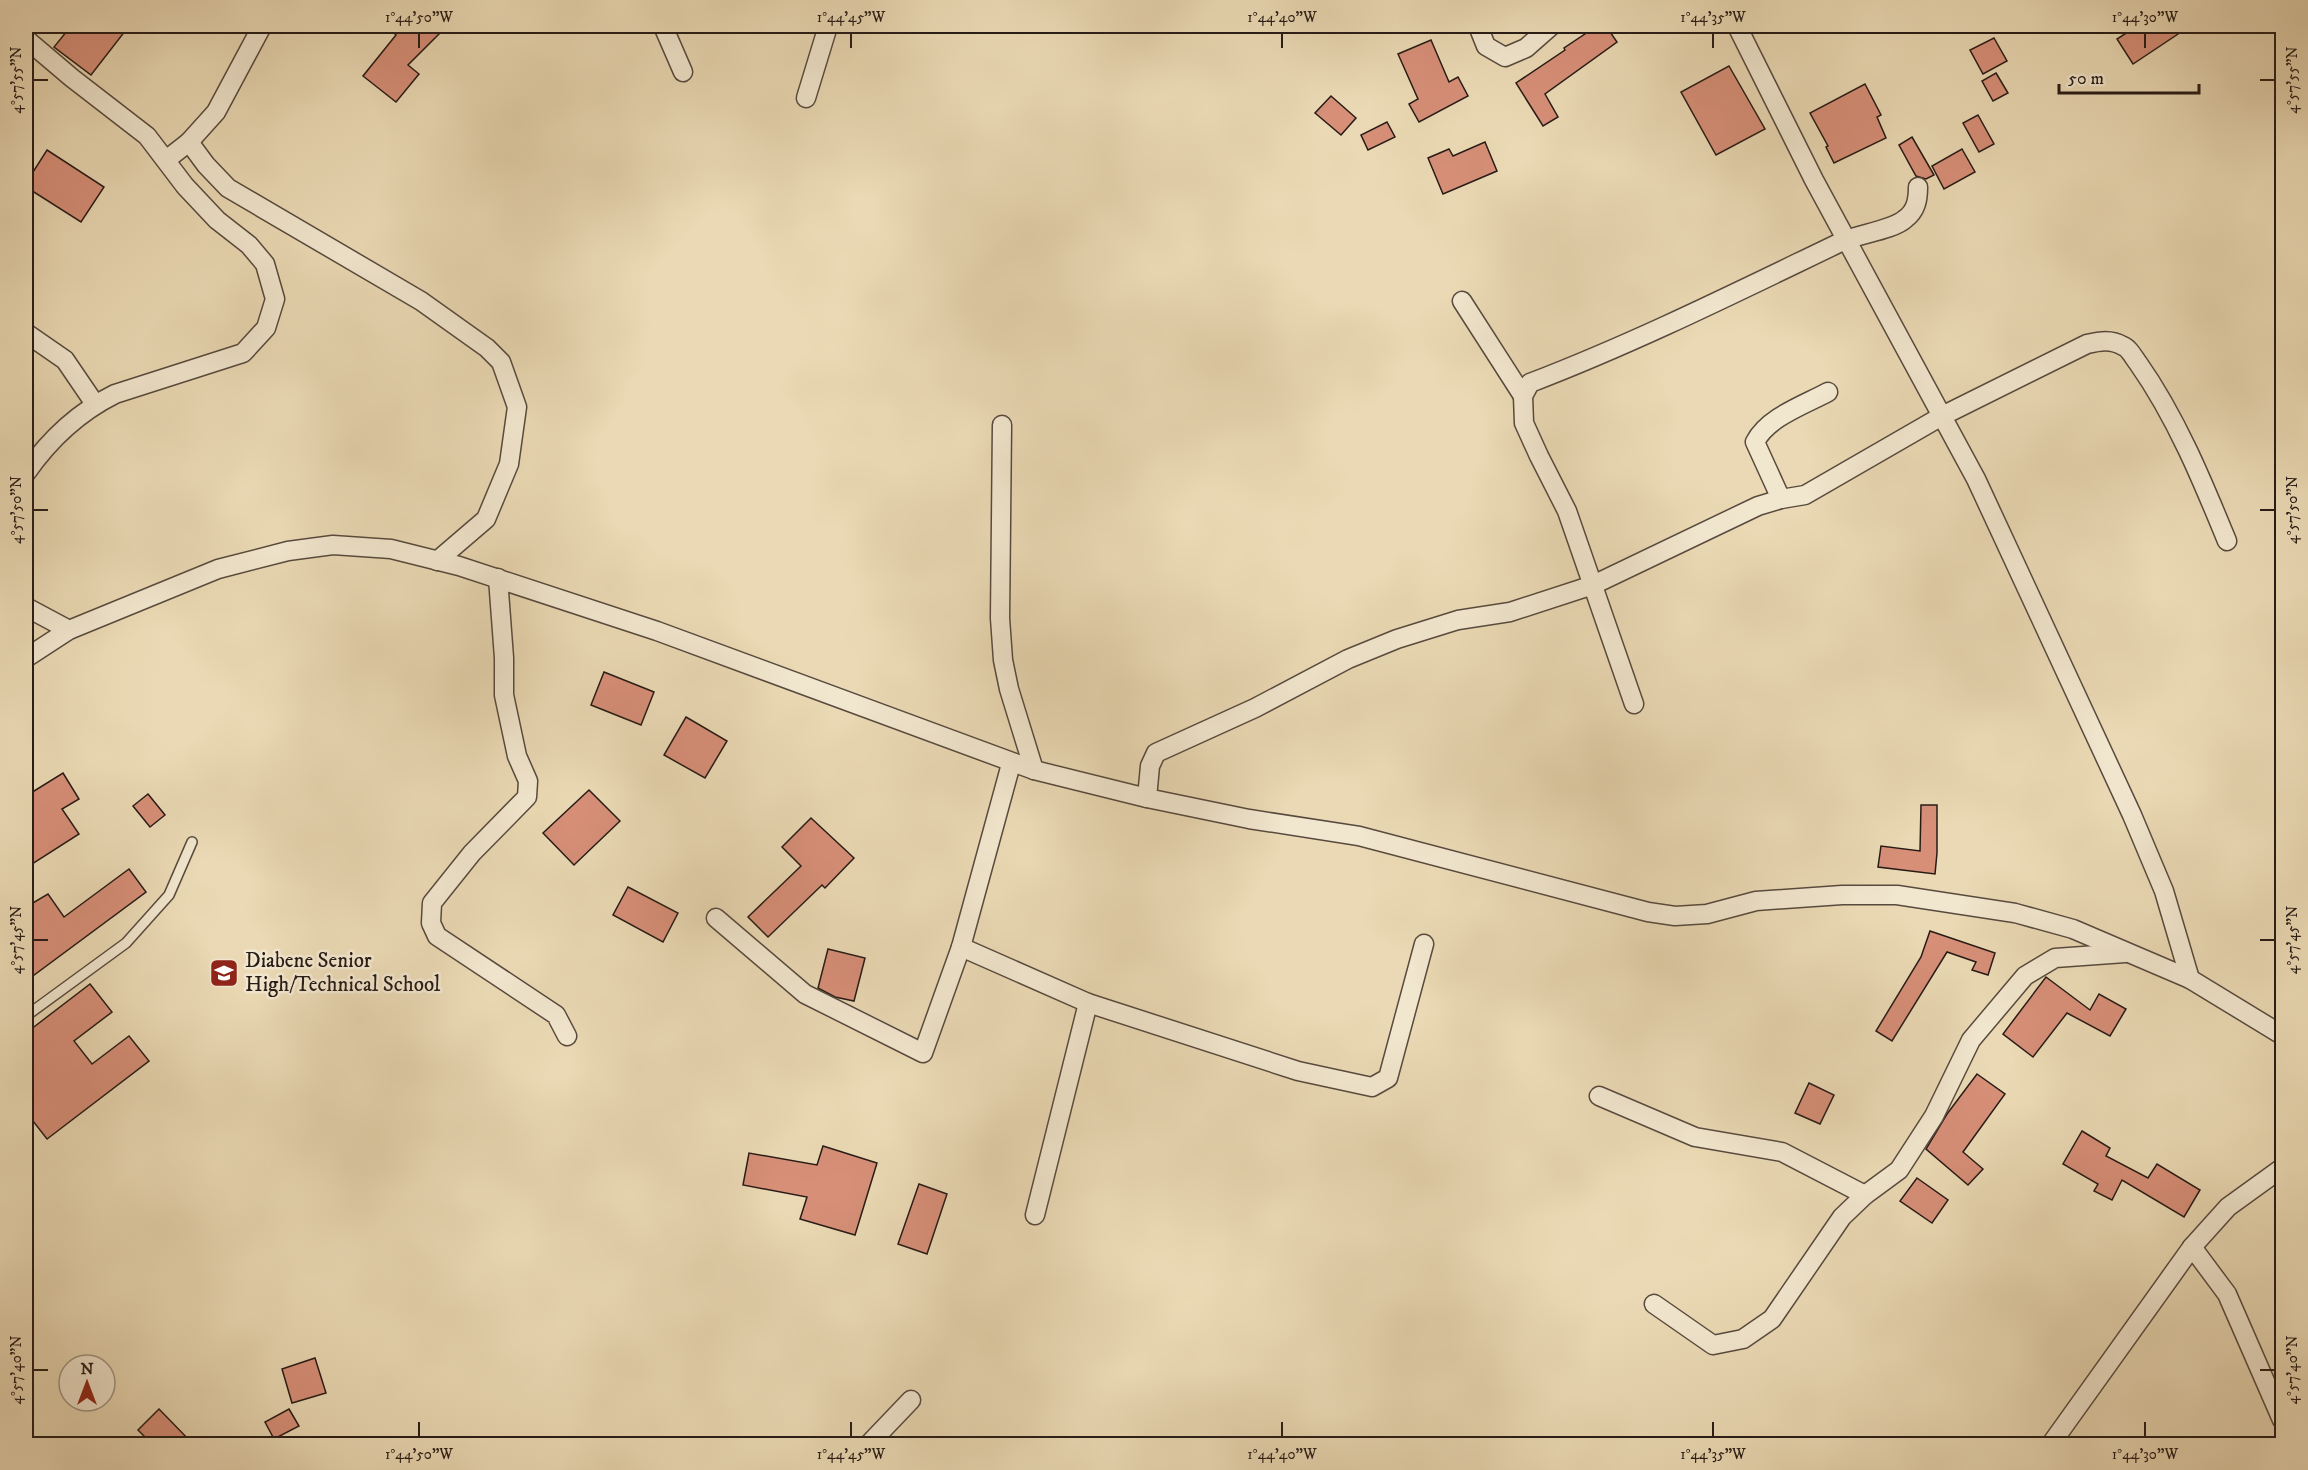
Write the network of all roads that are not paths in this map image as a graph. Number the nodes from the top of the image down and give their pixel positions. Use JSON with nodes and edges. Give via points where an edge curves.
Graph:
{"nodes":[{"id":1,"x":262,"y":26,"type":"edge"},
{"id":2,"x":663,"y":26,"type":"edge"},
{"id":3,"x":828,"y":26,"type":"edge"},
{"id":4,"x":1478,"y":26,"type":"edge"},
{"id":5,"x":1551,"y":26,"type":"edge"},
{"id":6,"x":1737,"y":26,"type":"edge"},
{"id":7,"x":26,"y":39,"type":"edge"},
{"id":8,"x":683,"y":72,"type":"dead end"},
{"id":9,"x":806,"y":98,"type":"dead end"},
{"id":10,"x":189,"y":142,"type":"junction"},
{"id":11,"x":166,"y":160,"type":"junction"},
{"id":12,"x":1918,"y":187,"type":"dead end"},
{"id":13,"x":1847,"y":239,"type":"junction"},
{"id":14,"x":1462,"y":301,"type":"dead end"},
{"id":15,"x":26,"y":333,"type":"edge"},
{"id":16,"x":1828,"y":392,"type":"dead end"},
{"id":17,"x":1523,"y":396,"type":"junction"},
{"id":18,"x":95,"y":404,"type":"junction"},
{"id":19,"x":1942,"y":416,"type":"junction"},
{"id":20,"x":1002,"y":424,"type":"dead end"},
{"id":21,"x":26,"y":473,"type":"edge"},
{"id":22,"x":1780,"y":499,"type":"junction"},
{"id":23,"x":2227,"y":541,"type":"dead end"},
{"id":24,"x":438,"y":561,"type":"junction"},
{"id":25,"x":498,"y":578,"type":"junction"},
{"id":26,"x":1593,"y":585,"type":"junction"},
{"id":27,"x":26,"y":606,"type":"edge"},
{"id":28,"x":69,"y":630,"type":"junction"},
{"id":29,"x":26,"y":658,"type":"edge"},
{"id":30,"x":1634,"y":704,"type":"dead end"},
{"id":31,"x":1011,"y":764,"type":"junction"},
{"id":32,"x":1034,"y":770,"type":"junction"},
{"id":33,"x":1147,"y":798,"type":"junction"},
{"id":34,"x":192,"y":842,"type":"dead end"},
{"id":35,"x":716,"y":918,"type":"dead end"},
{"id":36,"x":1424,"y":944,"type":"dead end"},
{"id":37,"x":961,"y":947,"type":"junction"},
{"id":38,"x":2130,"y":953,"type":"junction"},
{"id":39,"x":2190,"y":979,"type":"junction"},
{"id":40,"x":1088,"y":1003,"type":"junction"},
{"id":41,"x":26,"y":1016,"type":"edge"},
{"id":42,"x":2283,"y":1035,"type":"edge"},
{"id":43,"x":567,"y":1036,"type":"dead end"},
{"id":44,"x":1599,"y":1096,"type":"dead end"},
{"id":45,"x":2283,"y":1168,"type":"edge"},
{"id":46,"x":1865,"y":1195,"type":"junction"},
{"id":47,"x":1035,"y":1215,"type":"dead end"},
{"id":48,"x":2192,"y":1247,"type":"junction"},
{"id":49,"x":1654,"y":1304,"type":"dead end"},
{"id":50,"x":911,"y":1400,"type":"dead end"},
{"id":51,"x":2283,"y":1420,"type":"edge"},
{"id":52,"x":869,"y":1444,"type":"edge"},
{"id":53,"x":2051,"y":1444,"type":"edge"}],
"edges":[{"from":1,"to":10,"type":"street","via":[[216,111]]},
{"from":2,"to":8,"type":"street"},
{"from":3,"to":9,"type":"street"},
{"from":4,"to":5,"type":"street","via":[[1486,46],[1505,57],[1526,48]]},
{"from":6,"to":13,"type":"street"},
{"from":7,"to":11,"type":"street","via":[[147,136]]},
{"from":10,"to":11,"type":"street"},
{"from":10,"to":24,"type":"street","via":[[228,188],[421,301],[488,348],[501,362],[517,406],[509,464],[486,519]]},
{"from":11,"to":18,"type":"street","via":[[217,220],[249,245],[265,264],[275,299],[266,328],[243,353],[135,387]]},
{"from":12,"to":13,"type":"street","via":[[1913,212],[1904,221]]},
{"from":13,"to":17,"type":"street","via":[[1659,330],[1530,383]]},
{"from":13,"to":19,"type":"street"},
{"from":14,"to":17,"type":"street"},
{"from":15,"to":18,"type":"street","via":[[65,360]]},
{"from":16,"to":22,"type":"street","via":[[1781,417],[1755,442]]},
{"from":17,"to":26,"type":"street","via":[[1524,423],[1567,511]]},
{"from":18,"to":21,"type":"street","via":[[44,448]]},
{"from":19,"to":22,"type":"street","via":[[1805,495]]},
{"from":19,"to":23,"type":"street","via":[[2087,344],[2106,340],[2126,346],[2173,423]]},
{"from":19,"to":39,"type":"street","via":[[1976,479],[2132,815],[2164,891]]},
{"from":20,"to":32,"type":"street","via":[[1003,660]]},
{"from":22,"to":26,"type":"street"},
{"from":24,"to":25,"type":"street"},
{"from":24,"to":28,"type":"street","via":[[391,549],[333,545],[288,552],[218,569]]},
{"from":25,"to":31,"type":"street","via":[[750,664]]},
{"from":25,"to":43,"type":"street","via":[[504,695],[517,756],[528,781],[527,797],[472,853],[432,903],[431,923],[436,936],[556,1015]]},
{"from":26,"to":30,"type":"street"},
{"from":26,"to":33,"type":"street","via":[[1510,612],[1458,620],[1348,659],[1255,708],[1156,753],[1150,766]]},
{"from":27,"to":28,"type":"street"},
{"from":28,"to":29,"type":"street"},
{"from":31,"to":32,"type":"street"},
{"from":31,"to":37,"type":"street"},
{"from":32,"to":33,"type":"street"},
{"from":33,"to":38,"type":"street","via":[[1359,836],[1648,912],[1707,914],[1756,901],[1897,895],[2015,913],[2073,929]]},
{"from":34,"to":41,"type":"lane","via":[[169,896],[126,943]]},
{"from":35,"to":37,"type":"street","via":[[806,994],[923,1053]]},
{"from":36,"to":40,"type":"street","via":[[1388,1078],[1372,1086],[1298,1071]]},
{"from":37,"to":40,"type":"street"},
{"from":38,"to":39,"type":"street"},
{"from":38,"to":46,"type":"street","via":[[2055,958],[2025,976],[1971,1040],[1934,1116],[1899,1170]]},
{"from":39,"to":42,"type":"street"},
{"from":40,"to":47,"type":"street"},
{"from":44,"to":46,"type":"street","via":[[1695,1137],[1782,1152]]},
{"from":45,"to":48,"type":"street","via":[[2228,1207]]},
{"from":46,"to":49,"type":"street","via":[[1842,1217],[1772,1319],[1743,1339],[1713,1345]]},
{"from":48,"to":51,"type":"street","via":[[2227,1294]]},
{"from":48,"to":53,"type":"street"},
{"from":50,"to":52,"type":"street"}]}
